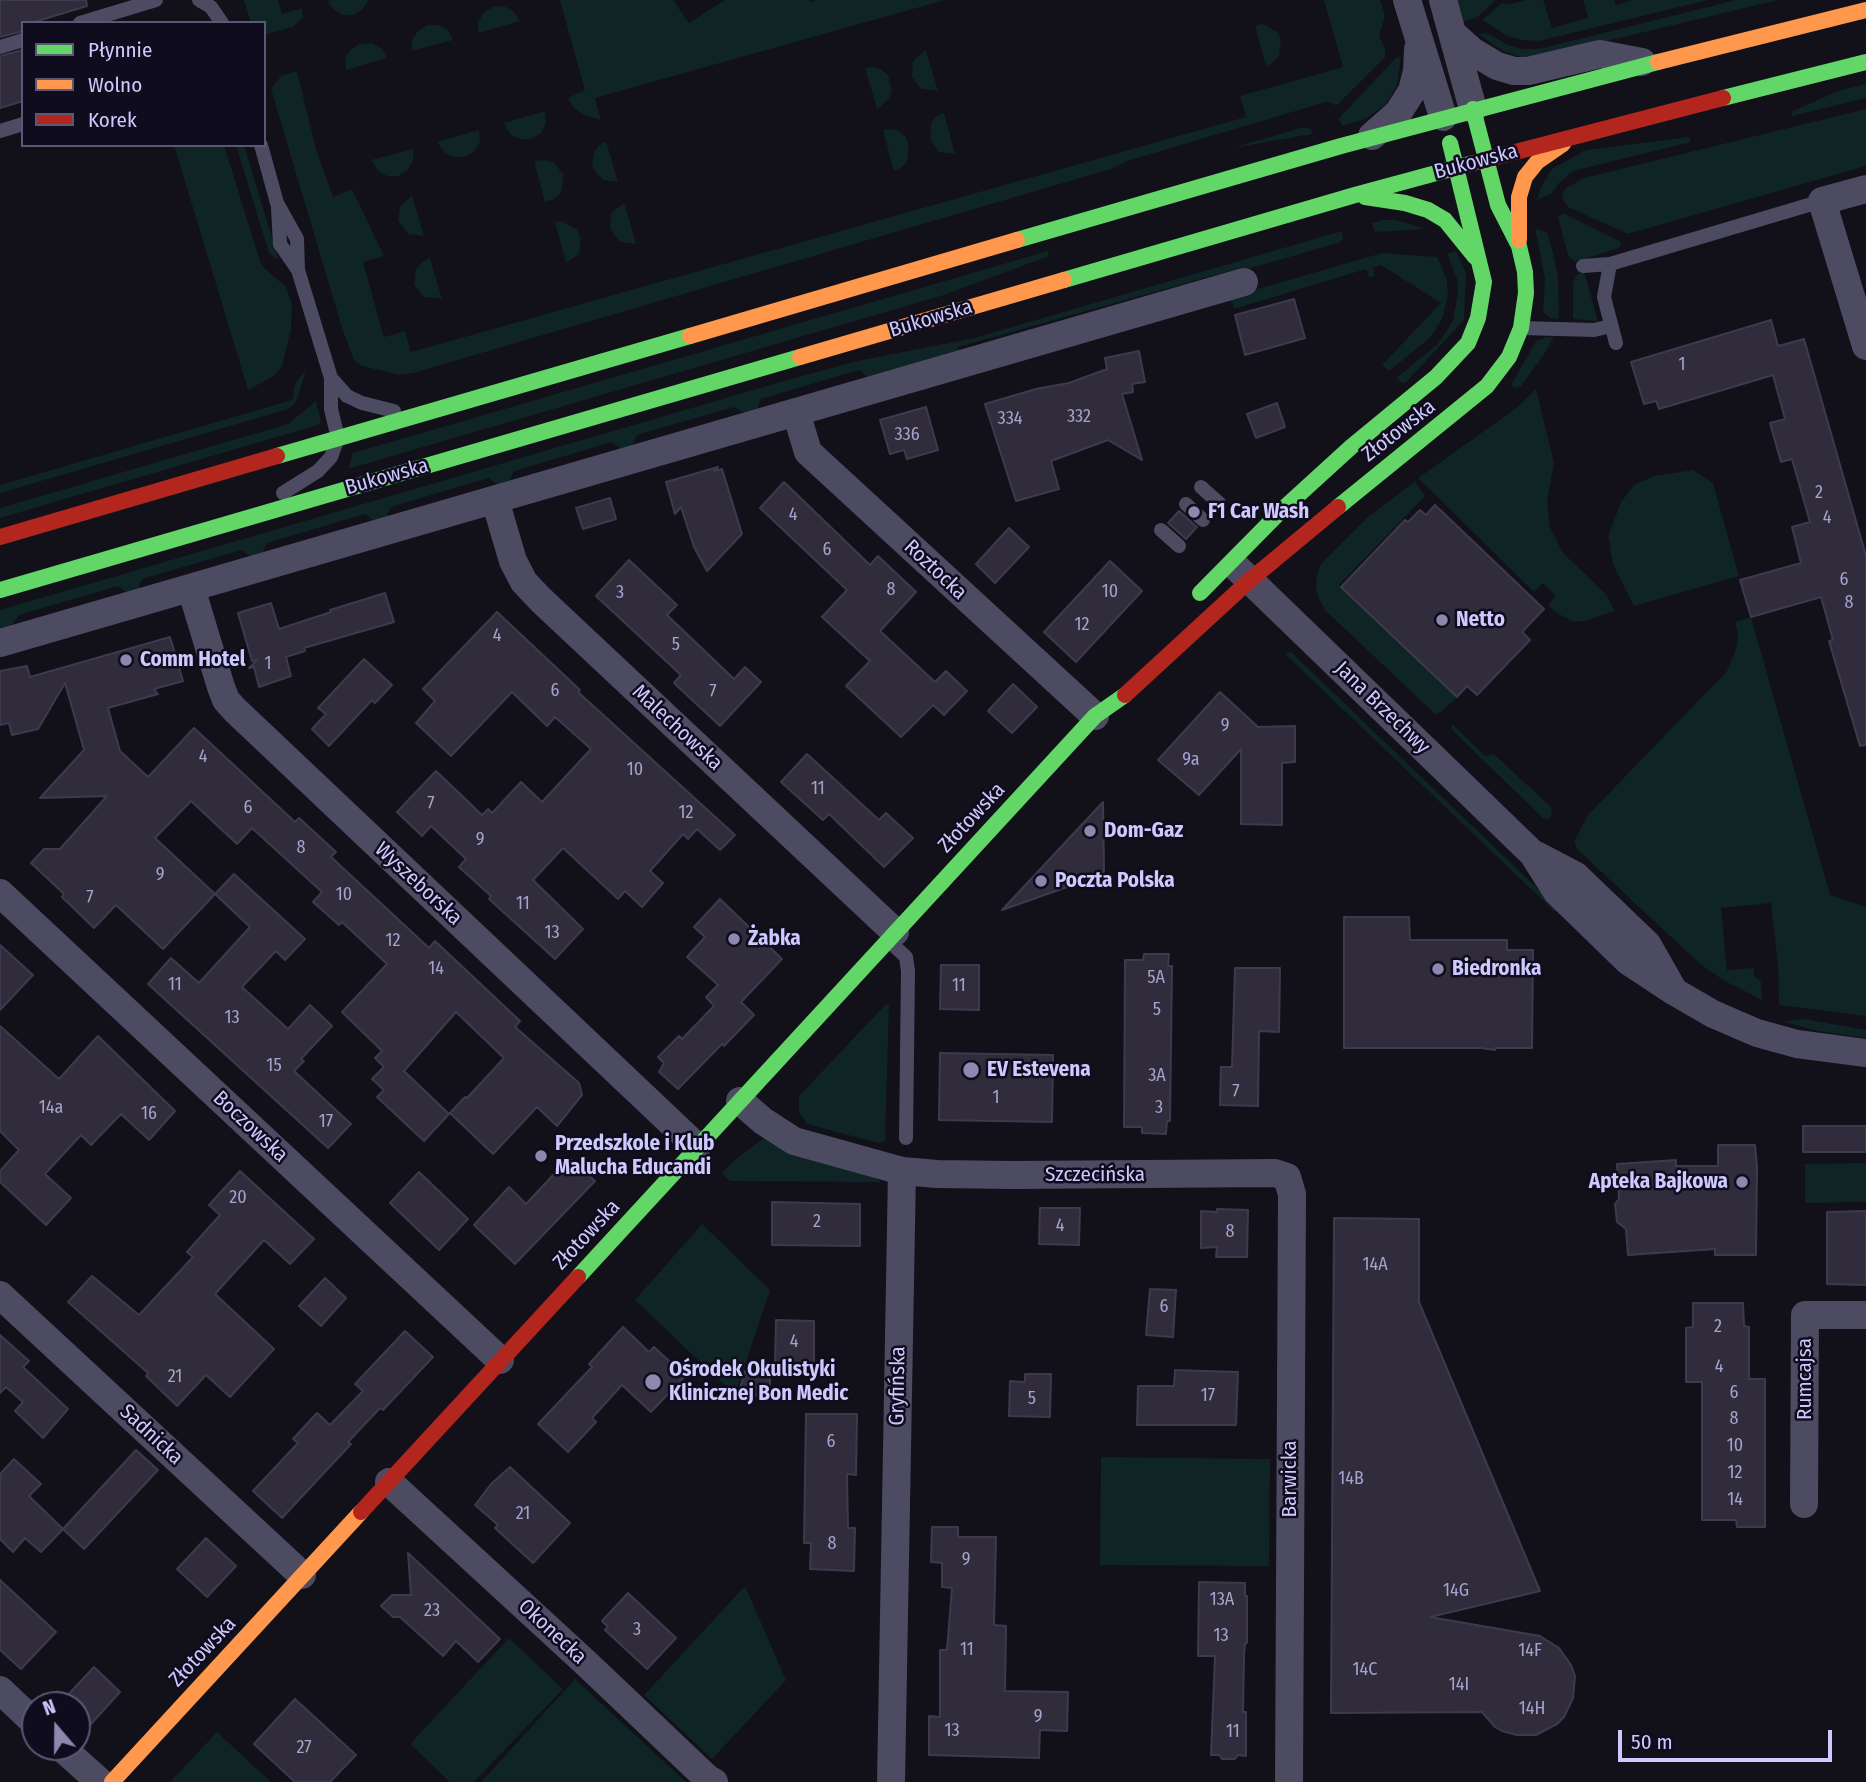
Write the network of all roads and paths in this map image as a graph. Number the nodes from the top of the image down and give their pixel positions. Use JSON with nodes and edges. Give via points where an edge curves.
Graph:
{"nodes":[{"id":1,"x":156,"y":0,"type":"edge"},
{"id":2,"x":1407,"y":0,"type":"edge"},
{"id":3,"x":1443,"y":0,"type":"edge"},
{"id":4,"x":208,"y":2,"type":"edge"},
{"id":5,"x":1866,"y":10,"type":"edge"},
{"id":6,"x":87,"y":21,"type":"edge"},
{"id":7,"x":221,"y":21,"type":"edge"},
{"id":8,"x":1453,"y":34,"type":"junction"},
{"id":9,"x":21,"y":41,"type":"edge"},
{"id":10,"x":1419,"y":43,"type":"junction"},
{"id":11,"x":0,"y":47,"type":"edge"},
{"id":12,"x":1866,"y":62,"type":"edge"},
{"id":13,"x":1650,"y":63,"type":"junction"},
{"id":14,"x":1473,"y":109,"type":"junction"},
{"id":15,"x":1443,"y":117,"type":"junction"},
{"id":16,"x":21,"y":125,"type":"edge"},
{"id":17,"x":0,"y":131,"type":"edge"},
{"id":18,"x":1576,"y":135,"type":"junction"},
{"id":19,"x":1370,"y":138,"type":"junction"},
{"id":20,"x":262,"y":147,"type":"edge"},
{"id":21,"x":1486,"y":160,"type":"junction"},
{"id":22,"x":1457,"y":168,"type":"junction"},
{"id":23,"x":1866,"y":189,"type":"edge"},
{"id":24,"x":1355,"y":195,"type":"junction"},
{"id":25,"x":1822,"y":201,"type":"junction"},
{"id":26,"x":1519,"y":246,"type":"junction"},
{"id":27,"x":1481,"y":264,"type":"junction"},
{"id":28,"x":1610,"y":264,"type":"junction"},
{"id":29,"x":1583,"y":266,"type":"dead end"},
{"id":30,"x":1244,"y":282,"type":"dead end"},
{"id":31,"x":1611,"y":326,"type":"junction"},
{"id":32,"x":1521,"y":328,"type":"junction"},
{"id":33,"x":1616,"y":343,"type":"dead end"},
{"id":34,"x":1866,"y":346,"type":"edge"},
{"id":35,"x":331,"y":378,"type":"junction"},
{"id":36,"x":796,"y":412,"type":"junction"},
{"id":37,"x":415,"y":416,"type":"junction"},
{"id":38,"x":338,"y":438,"type":"junction"},
{"id":39,"x":1201,"y":487,"type":"dead end"},
{"id":40,"x":495,"y":500,"type":"junction"},
{"id":41,"x":1219,"y":503,"type":"dead end"},
{"id":42,"x":1185,"y":504,"type":"dead end"},
{"id":43,"x":244,"y":519,"type":"junction"},
{"id":44,"x":1203,"y":520,"type":"dead end"},
{"id":45,"x":1161,"y":530,"type":"dead end"},
{"id":46,"x":0,"y":537,"type":"edge"},
{"id":47,"x":1179,"y":546,"type":"dead end"},
{"id":48,"x":1240,"y":571,"type":"junction"},
{"id":49,"x":191,"y":588,"type":"junction"},
{"id":50,"x":0,"y":590,"type":"edge"},
{"id":51,"x":1192,"y":601,"type":"dead end"},
{"id":52,"x":0,"y":643,"type":"edge"},
{"id":53,"x":1111,"y":686,"type":"dead end"},
{"id":54,"x":1095,"y":716,"type":"junction"},
{"id":55,"x":0,"y":893,"type":"edge"},
{"id":56,"x":891,"y":936,"type":"junction"},
{"id":57,"x":1866,"y":1054,"type":"edge"},
{"id":58,"x":740,"y":1101,"type":"junction"},
{"id":59,"x":906,"y":1138,"type":"dead end"},
{"id":60,"x":697,"y":1147,"type":"junction"},
{"id":61,"x":902,"y":1171,"type":"junction"},
{"id":62,"x":1287,"y":1177,"type":"joint"},
{"id":63,"x":0,"y":1295,"type":"edge"},
{"id":64,"x":1866,"y":1315,"type":"edge"},
{"id":65,"x":500,"y":1360,"type":"junction"},
{"id":66,"x":389,"y":1482,"type":"junction"},
{"id":67,"x":1804,"y":1504,"type":"dead end"},
{"id":68,"x":302,"y":1575,"type":"junction"},
{"id":69,"x":0,"y":1690,"type":"edge"},
{"id":70,"x":21,"y":1710,"type":"edge"},
{"id":71,"x":77,"y":1761,"type":"edge"},
{"id":72,"x":100,"y":1782,"type":"edge"},
{"id":73,"x":111,"y":1782,"type":"edge"},
{"id":74,"x":714,"y":1782,"type":"edge"},
{"id":75,"x":891,"y":1782,"type":"edge"},
{"id":76,"x":1289,"y":1782,"type":"edge"}],
"edges":[{"from":1,"to":6,"type":"lane"},
{"from":2,"to":10,"type":"street"},
{"from":3,"to":8,"type":"street"},
{"from":4,"to":7,"type":"lane"},
{"from":5,"to":13,"type":"main road"},
{"from":8,"to":13,"type":"street","via":[[1472,51],[1514,71],[1600,54]]},
{"from":8,"to":14,"type":"street"},
{"from":9,"to":11,"type":"lane"},
{"from":10,"to":15,"type":"street"},
{"from":10,"to":19,"type":"street","via":[[1412,91],[1398,113]]},
{"from":12,"to":18,"type":"main road","name":"Bukowska"},
{"from":13,"to":14,"type":"main road"},
{"from":14,"to":15,"type":"main road"},
{"from":14,"to":21,"type":"main road","name":"Złotowska"},
{"from":15,"to":19,"type":"main road"},
{"from":15,"to":22,"type":"main road","name":"Złotowska"},
{"from":16,"to":17,"type":"lane"},
{"from":18,"to":21,"type":"main road","name":"Bukowska"},
{"from":18,"to":26,"type":"main road","name":"Złotowska","via":[[1537,162],[1525,177],[1519,197]]},
{"from":19,"to":37,"type":"main road"},
{"from":20,"to":35,"type":"lane","via":[[277,203],[297,240],[298,270]]},
{"from":21,"to":22,"type":"main road","name":"Bukowska"},
{"from":21,"to":26,"type":"main road","name":"Złotowska","via":[[1498,205]]},
{"from":22,"to":24,"type":"main road","name":"Bukowska"},
{"from":22,"to":27,"type":"main road","name":"Złotowska"},
{"from":23,"to":25,"type":"street"},
{"from":24,"to":27,"type":"main road","via":[[1428,209],[1445,220]]},
{"from":24,"to":43,"type":"main road","name":"Bukowska"},
{"from":25,"to":28,"type":"lane"},
{"from":25,"to":34,"type":"street"},
{"from":26,"to":32,"type":"main road","name":"Złotowska","via":[[1526,293]]},
{"from":27,"to":48,"type":"main road","name":"Złotowska","via":[[1484,282],[1468,343],[1351,447]]},
{"from":28,"to":29,"type":"lane"},
{"from":28,"to":31,"type":"lane","via":[[1604,297]]},
{"from":30,"to":36,"type":"street"},
{"from":31,"to":32,"type":"lane","via":[[1594,330]]},
{"from":31,"to":33,"type":"lane"},
{"from":32,"to":48,"type":"main road","name":"Złotowska","via":[[1509,357],[1471,401]]},
{"from":35,"to":37,"type":"lane","via":[[347,396],[362,403]]},
{"from":35,"to":38,"type":"lane","via":[[331,409]]},
{"from":36,"to":40,"type":"street"},
{"from":36,"to":54,"type":"street","name":"Roztocka","via":[[808,452]]},
{"from":37,"to":38,"type":"main road"},
{"from":38,"to":43,"type":"lane","via":[[331,457],[318,471]]},
{"from":38,"to":46,"type":"main road"},
{"from":39,"to":41,"type":"lane"},
{"from":40,"to":49,"type":"street"},
{"from":40,"to":56,"type":"street","name":"Malechowska","via":[[524,582]]},
{"from":42,"to":44,"type":"lane"},
{"from":43,"to":50,"type":"main road","name":"Bukowska"},
{"from":45,"to":47,"type":"lane"},
{"from":48,"to":51,"type":"main road","name":"Złotowska"},
{"from":48,"to":54,"type":"main road","name":"Złotowska","via":[[1120,699]]},
{"from":48,"to":57,"type":"street","name":"Jana Brzechwy","via":[[1533,854],[1557,892],[1629,961],[1713,1014],[1757,1033]]},
{"from":49,"to":52,"type":"street"},
{"from":49,"to":60,"type":"street","name":"Wyszeborska","via":[[221,687],[235,710]]},
{"from":53,"to":54,"type":"main road","name":"Złotowska"},
{"from":54,"to":56,"type":"main road","name":"Złotowska"},
{"from":55,"to":65,"type":"street","name":"Boczowska"},
{"from":56,"to":58,"type":"main road","name":"Złotowska"},
{"from":56,"to":59,"type":"lane","via":[[906,957],[908,971]]},
{"from":58,"to":60,"type":"main road","name":"Złotowska"},
{"from":58,"to":61,"type":"street","via":[[794,1141]]},
{"from":60,"to":65,"type":"main road","name":"Złotowska"},
{"from":61,"to":62,"type":"street","name":"Szczecińska","via":[[1275,1173]]},
{"from":61,"to":75,"type":"street","name":"Gryfińska"},
{"from":62,"to":76,"type":"street","name":"Barwicka","via":[[1292,1187]]},
{"from":63,"to":68,"type":"street","name":"Sadnicka"},
{"from":64,"to":67,"type":"street","name":"Rumcajsa","via":[[1805,1314]]},
{"from":65,"to":66,"type":"main road","name":"Złotowska"},
{"from":66,"to":68,"type":"main road","name":"Złotowska"},
{"from":66,"to":74,"type":"street","name":"Okonecka"},
{"from":68,"to":73,"type":"main road","name":"Złotowska"},
{"from":69,"to":70,"type":"street"},
{"from":71,"to":72,"type":"street"}]}
